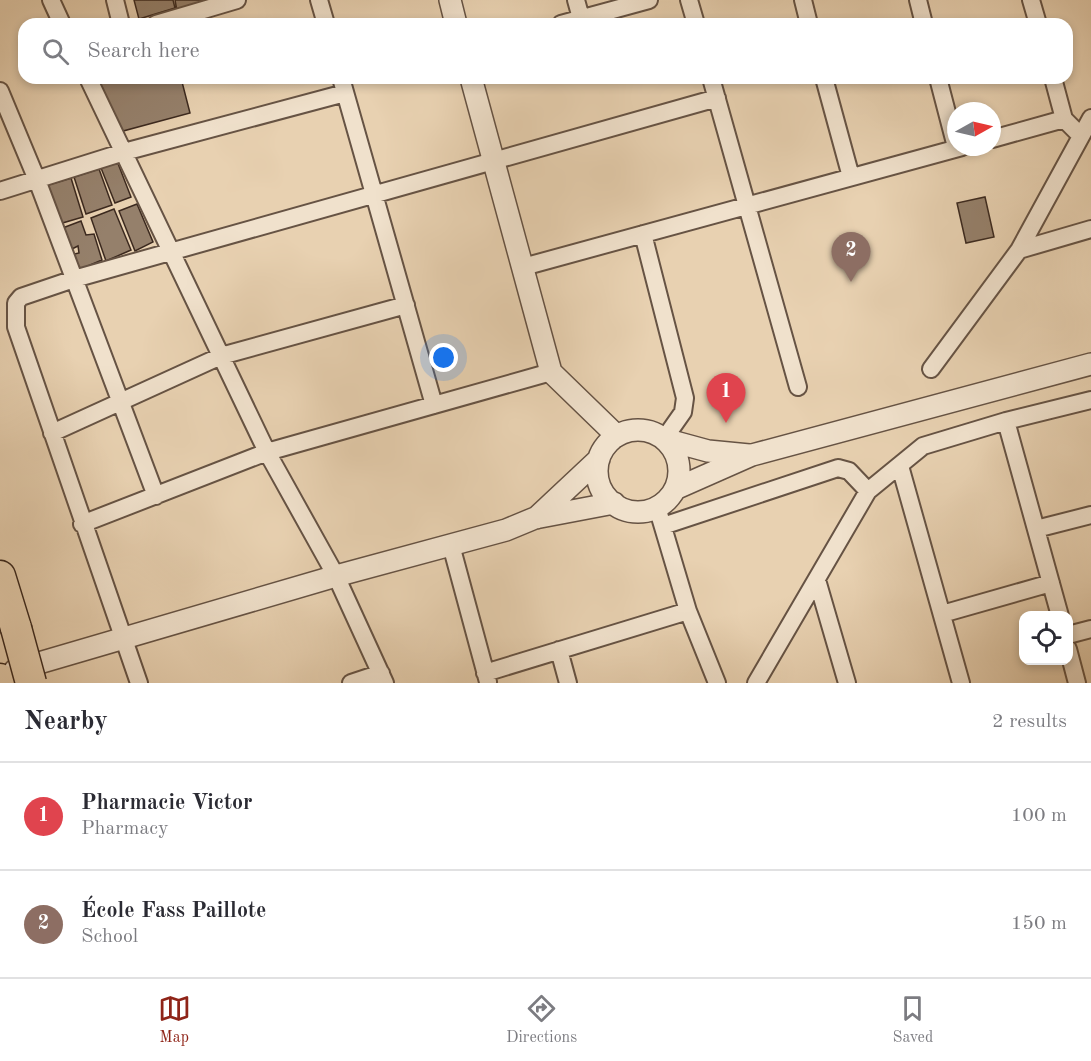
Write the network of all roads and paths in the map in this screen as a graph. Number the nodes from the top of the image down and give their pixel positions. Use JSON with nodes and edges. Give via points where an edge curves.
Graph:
{"nodes":[{"id":1,"x":51,"y":0,"type":"edge"},
{"id":2,"x":115,"y":0,"type":"edge"},
{"id":3,"x":235,"y":0,"type":"edge"},
{"id":4,"x":319,"y":0,"type":"edge"},
{"id":5,"x":450,"y":0,"type":"edge"},
{"id":6,"x":576,"y":0,"type":"edge"},
{"id":7,"x":649,"y":0,"type":"edge"},
{"id":8,"x":689,"y":0,"type":"edge"},
{"id":9,"x":803,"y":0,"type":"edge"},
{"id":10,"x":918,"y":0,"type":"edge"},
{"id":11,"x":1031,"y":0,"type":"edge"},
{"id":12,"x":59,"y":18,"type":"edge"},
{"id":13,"x":120,"y":18,"type":"edge"},
{"id":14,"x":176,"y":18,"type":"edge"},
{"id":15,"x":324,"y":18,"type":"edge"},
{"id":16,"x":454,"y":18,"type":"edge"},
{"id":17,"x":581,"y":18,"type":"joint"},
{"id":18,"x":694,"y":18,"type":"edge"},
{"id":19,"x":808,"y":18,"type":"edge"},
{"id":20,"x":922,"y":18,"type":"edge"},
{"id":21,"x":1036,"y":18,"type":"edge"},
{"id":22,"x":91,"y":84,"type":"edge"},
{"id":23,"x":473,"y":84,"type":"edge"},
{"id":24,"x":713,"y":84,"type":"edge"},
{"id":25,"x":826,"y":84,"type":"edge"},
{"id":26,"x":940,"y":84,"type":"edge"},
{"id":27,"x":1055,"y":84,"type":"edge"},
{"id":28,"x":343,"y":86,"type":"edge"},
{"id":29,"x":0,"y":91,"type":"edge"},
{"id":30,"x":717,"y":98,"type":"junction"},
{"id":31,"x":947,"y":109,"type":"edge"},
{"id":32,"x":1091,"y":118,"type":"edge"},
{"id":33,"x":1064,"y":119,"type":"junction"},
{"id":34,"x":1001,"y":136,"type":"edge"},
{"id":35,"x":1082,"y":136,"type":"junction"},
{"id":36,"x":947,"y":150,"type":"edge"},
{"id":37,"x":124,"y":152,"type":"junction"},
{"id":38,"x":494,"y":161,"type":"junction"},
{"id":39,"x":851,"y":177,"type":"junction"},
{"id":40,"x":37,"y":180,"type":"junction"},
{"id":41,"x":0,"y":191,"type":"edge"},
{"id":42,"x":374,"y":195,"type":"junction"},
{"id":43,"x":747,"y":206,"type":"junction"},
{"id":44,"x":1091,"y":229,"type":"edge"},
{"id":45,"x":643,"y":234,"type":"junction"},
{"id":46,"x":1019,"y":250,"type":"junction"},
{"id":47,"x":171,"y":252,"type":"junction"},
{"id":48,"x":523,"y":267,"type":"junction"},
{"id":49,"x":74,"y":279,"type":"junction"},
{"id":50,"x":405,"y":305,"type":"junction"},
{"id":51,"x":221,"y":356,"type":"junction"},
{"id":52,"x":1091,"y":364,"type":"edge"},
{"id":53,"x":931,"y":369,"type":"dead end"},
{"id":54,"x":551,"y":372,"type":"junction"},
{"id":55,"x":798,"y":387,"type":"dead end"},
{"id":56,"x":1091,"y":400,"type":"edge"},
{"id":57,"x":120,"y":402,"type":"junction"},
{"id":58,"x":434,"y":405,"type":"junction"},
{"id":59,"x":1006,"y":422,"type":"junction"},
{"id":60,"x":51,"y":432,"type":"junction"},
{"id":61,"x":617,"y":436,"type":"junction"},
{"id":62,"x":664,"y":439,"type":"junction"},
{"id":63,"x":267,"y":452,"type":"junction"},
{"id":64,"x":752,"y":455,"type":"junction"},
{"id":65,"x":600,"y":459,"type":"junction"},
{"id":66,"x":900,"y":466,"type":"junction"},
{"id":67,"x":675,"y":489,"type":"junction"},
{"id":68,"x":868,"y":491,"type":"junction"},
{"id":69,"x":156,"y":496,"type":"junction"},
{"id":70,"x":614,"y":503,"type":"junction"},
{"id":71,"x":1091,"y":515,"type":"edge"},
{"id":72,"x":660,"y":517,"type":"junction"},
{"id":73,"x":535,"y":518,"type":"junction"},
{"id":74,"x":82,"y":524,"type":"junction"},
{"id":75,"x":1036,"y":529,"type":"junction"},
{"id":76,"x":451,"y":545,"type":"junction"},
{"id":77,"x":0,"y":576,"type":"edge"},
{"id":78,"x":336,"y":576,"type":"junction"},
{"id":79,"x":817,"y":580,"type":"junction"},
{"id":80,"x":1051,"y":583,"type":"junction"},
{"id":81,"x":688,"y":611,"type":"junction"},
{"id":82,"x":1059,"y":611,"type":"edge"},
{"id":83,"x":942,"y":614,"type":"junction"},
{"id":84,"x":1091,"y":629,"type":"edge"},
{"id":85,"x":1073,"y":634,"type":"edge"},
{"id":86,"x":122,"y":640,"type":"junction"},
{"id":87,"x":559,"y":650,"type":"junction"},
{"id":88,"x":1072,"y":665,"type":"edge"},
{"id":89,"x":383,"y":678,"type":"edge"},
{"id":90,"x":487,"y":678,"type":"edge"},
{"id":91,"x":0,"y":679,"type":"edge"},
{"id":92,"x":31,"y":683,"type":"edge"},
{"id":93,"x":139,"y":683,"type":"edge"},
{"id":94,"x":351,"y":683,"type":"edge"},
{"id":95,"x":568,"y":683,"type":"edge"},
{"id":96,"x":717,"y":683,"type":"edge"},
{"id":97,"x":756,"y":683,"type":"edge"},
{"id":98,"x":847,"y":683,"type":"edge"},
{"id":99,"x":961,"y":683,"type":"edge"},
{"id":100,"x":1077,"y":683,"type":"edge"}],
"edges":[{"from":1,"to":12,"type":"street"},
{"from":2,"to":13,"type":"street"},
{"from":3,"to":14,"type":"street"},
{"from":4,"to":15,"type":"street"},
{"from":5,"to":16,"type":"street"},
{"from":6,"to":17,"type":"street"},
{"from":7,"to":17,"type":"street"},
{"from":8,"to":18,"type":"street"},
{"from":9,"to":19,"type":"street"},
{"from":10,"to":20,"type":"street"},
{"from":11,"to":21,"type":"street"},
{"from":22,"to":37,"type":"street"},
{"from":23,"to":38,"type":"street"},
{"from":24,"to":30,"type":"street"},
{"from":25,"to":39,"type":"street"},
{"from":26,"to":31,"type":"street"},
{"from":27,"to":33,"type":"street"},
{"from":28,"to":37,"type":"street"},
{"from":28,"to":42,"type":"street"},
{"from":29,"to":40,"type":"street"},
{"from":30,"to":38,"type":"street"},
{"from":30,"to":43,"type":"street"},
{"from":32,"to":35,"type":"street"},
{"from":33,"to":34,"type":"street"},
{"from":33,"to":35,"type":"street"},
{"from":35,"to":46,"type":"street"},
{"from":36,"to":39,"type":"street"},
{"from":37,"to":40,"type":"street"},
{"from":37,"to":47,"type":"street"},
{"from":38,"to":42,"type":"street"},
{"from":38,"to":48,"type":"street"},
{"from":39,"to":43,"type":"street"},
{"from":40,"to":41,"type":"street"},
{"from":40,"to":49,"type":"street"},
{"from":42,"to":47,"type":"street"},
{"from":42,"to":50,"type":"street"},
{"from":43,"to":45,"type":"street"},
{"from":43,"to":55,"type":"street"},
{"from":44,"to":46,"type":"street"},
{"from":45,"to":48,"type":"street"},
{"from":45,"to":62,"type":"street","via":[[685,398],[682,412]]},
{"from":46,"to":53,"type":"street"},
{"from":47,"to":49,"type":"street"},
{"from":47,"to":51,"type":"street"},
{"from":48,"to":54,"type":"street"},
{"from":49,"to":57,"type":"street"},
{"from":49,"to":60,"type":"street","via":[[21,297],[16,303],[16,327]]},
{"from":50,"to":51,"type":"street"},
{"from":50,"to":58,"type":"street"},
{"from":51,"to":57,"type":"street"},
{"from":51,"to":63,"type":"street"},
{"from":52,"to":64,"type":"street"},
{"from":54,"to":58,"type":"street"},
{"from":54,"to":61,"type":"street"},
{"from":56,"to":59,"type":"street"},
{"from":57,"to":60,"type":"street"},
{"from":57,"to":69,"type":"street"},
{"from":58,"to":63,"type":"street"},
{"from":59,"to":66,"type":"street","via":[[923,446]]},
{"from":59,"to":75,"type":"street"},
{"from":60,"to":74,"type":"street"},
{"from":61,"to":62,"type":"street","via":[[636,430]]},
{"from":61,"to":65,"type":"street"},
{"from":62,"to":64,"type":"street","via":[[708,451]]},
{"from":62,"to":67,"type":"street","via":[[676,455]]},
{"from":63,"to":69,"type":"street"},
{"from":63,"to":78,"type":"street"},
{"from":64,"to":67,"type":"street"},
{"from":65,"to":70,"type":"street","via":[[602,489]]},
{"from":65,"to":73,"type":"street"},
{"from":66,"to":68,"type":"street"},
{"from":66,"to":83,"type":"street"},
{"from":67,"to":72,"type":"street"},
{"from":68,"to":72,"type":"street","via":[[849,471],[838,468]]},
{"from":68,"to":79,"type":"street"},
{"from":69,"to":74,"type":"street"},
{"from":70,"to":72,"type":"street"},
{"from":70,"to":73,"type":"street"},
{"from":71,"to":75,"type":"street"},
{"from":72,"to":81,"type":"street"},
{"from":73,"to":76,"type":"street"},
{"from":74,"to":86,"type":"street"},
{"from":75,"to":80,"type":"street"},
{"from":76,"to":78,"type":"street"},
{"from":76,"to":90,"type":"street"},
{"from":77,"to":92,"type":"highway","bridge":true},
{"from":78,"to":86,"type":"street"},
{"from":78,"to":89,"type":"street"},
{"from":79,"to":97,"type":"street"},
{"from":79,"to":98,"type":"street"},
{"from":80,"to":82,"type":"street"},
{"from":80,"to":83,"type":"street"},
{"from":81,"to":87,"type":"street"},
{"from":81,"to":96,"type":"street"},
{"from":83,"to":99,"type":"street"},
{"from":84,"to":85,"type":"street"},
{"from":86,"to":91,"type":"street"},
{"from":86,"to":93,"type":"street"},
{"from":87,"to":90,"type":"street"},
{"from":87,"to":95,"type":"street"},
{"from":88,"to":100,"type":"street"},
{"from":89,"to":94,"type":"street"}]}
